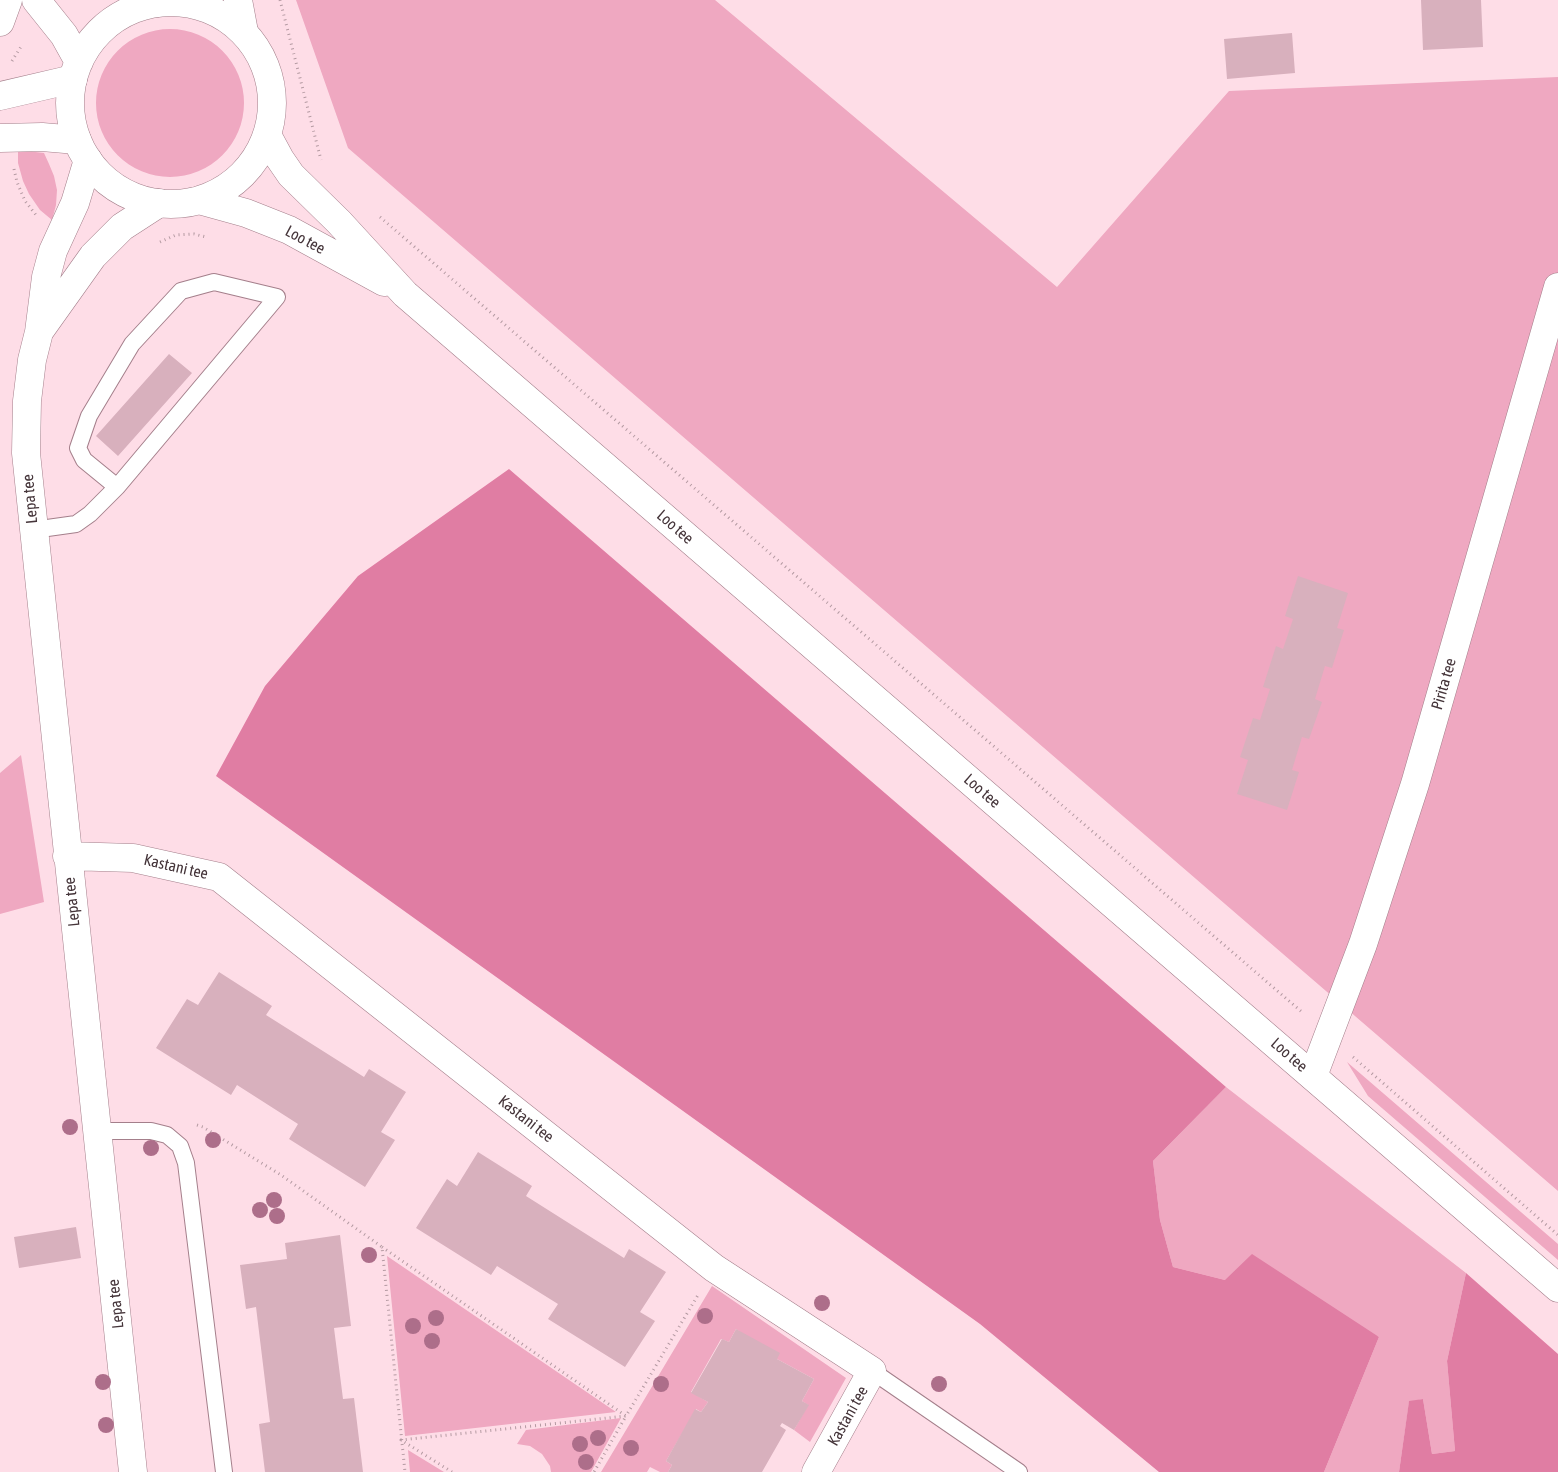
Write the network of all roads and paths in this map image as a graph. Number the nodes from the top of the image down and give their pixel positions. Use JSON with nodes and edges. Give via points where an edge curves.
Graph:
{"nodes":[{"id":1,"x":8,"y":0,"type":"edge"},
{"id":2,"x":36,"y":0,"type":"edge"},
{"id":3,"x":106,"y":0,"type":"edge"},
{"id":4,"x":238,"y":0,"type":"edge"},
{"id":5,"x":280,"y":0,"type":"edge"},
{"id":6,"x":158,"y":2,"type":"edge"},
{"id":7,"x":130,"y":11,"type":"junction"},
{"id":8,"x":0,"y":22,"type":"edge"},
{"id":9,"x":244,"y":32,"type":"junction"},
{"id":10,"x":26,"y":39,"type":"dead end"},
{"id":11,"x":10,"y":64,"type":"dead end"},
{"id":12,"x":76,"y":70,"type":"junction"},
{"id":13,"x":0,"y":96,"type":"edge"},
{"id":14,"x":267,"y":135,"type":"junction"},
{"id":15,"x":0,"y":138,"type":"edge"},
{"id":16,"x":82,"y":150,"type":"junction"},
{"id":17,"x":322,"y":163,"type":"dead end"},
{"id":18,"x":14,"y":167,"type":"dead end"},
{"id":19,"x":199,"y":200,"type":"junction"},
{"id":20,"x":159,"y":203,"type":"junction"},
{"id":21,"x":377,"y":215,"type":"dead end"},
{"id":22,"x":41,"y":219,"type":"dead end"},
{"id":23,"x":213,"y":238,"type":"dead end"},
{"id":24,"x":155,"y":244,"type":"dead end"},
{"id":25,"x":1558,"y":287,"type":"edge"},
{"id":26,"x":405,"y":294,"type":"junction"},
{"id":27,"x":39,"y":332,"type":"junction"},
{"id":28,"x":117,"y":487,"type":"junction"},
{"id":29,"x":33,"y":530,"type":"junction"},
{"id":30,"x":67,"y":856,"type":"junction"},
{"id":31,"x":1329,"y":1036,"type":"junction"},
{"id":32,"x":1313,"y":1076,"type":"junction"},
{"id":33,"x":195,"y":1124,"type":"dead end"},
{"id":34,"x":98,"y":1131,"type":"junction"},
{"id":35,"x":1558,"y":1235,"type":"edge"},
{"id":36,"x":382,"y":1247,"type":"junction"},
{"id":37,"x":714,"y":1268,"type":"junction"},
{"id":38,"x":1558,"y":1288,"type":"edge"},
{"id":39,"x":872,"y":1371,"type":"junction"},
{"id":40,"x":626,"y":1416,"type":"junction"},
{"id":41,"x":401,"y":1440,"type":"junction"},
{"id":42,"x":133,"y":1472,"type":"edge"},
{"id":43,"x":224,"y":1472,"type":"edge"},
{"id":44,"x":405,"y":1472,"type":"edge"},
{"id":45,"x":452,"y":1472,"type":"edge"},
{"id":46,"x":594,"y":1472,"type":"edge"},
{"id":47,"x":816,"y":1472,"type":"edge"},
{"id":48,"x":1019,"y":1472,"type":"edge"}],
"edges":[{"from":1,"to":8,"type":"street"},
{"from":2,"to":12,"type":"street","via":[[64,35]]},
{"from":3,"to":7,"type":"street"},
{"from":4,"to":9,"type":"street"},
{"from":5,"to":17,"type":"path"},
{"from":6,"to":7,"type":"street"},
{"from":6,"to":9,"type":"street","via":[[203,7],[225,17]]},
{"from":7,"to":12,"type":"street","via":[[109,24],[92,41]]},
{"from":9,"to":14,"type":"street","via":[[267,70],[272,91]]},
{"from":10,"to":11,"type":"path"},
{"from":12,"to":13,"type":"street"},
{"from":12,"to":16,"type":"street","via":[[70,99],[72,120]]},
{"from":14,"to":19,"type":"street","via":[[257,157],[241,176],[222,190]]},
{"from":14,"to":26,"type":"street","name":"Loo tee","via":[[291,175]]},
{"from":15,"to":16,"type":"street","via":[[42,137]]},
{"from":16,"to":20,"type":"street","via":[[102,176],[119,189]]},
{"from":16,"to":27,"type":"street","name":"Lepa tee","via":[[75,203],[53,251],[46,277]]},
{"from":18,"to":22,"type":"path","via":[[25,201]]},
{"from":19,"to":20,"type":"street"},
{"from":19,"to":26,"type":"street","name":"Loo tee","via":[[246,213],[289,230]]},
{"from":20,"to":27,"type":"street","name":"Lepa tee","via":[[122,227],[93,256]]},
{"from":21,"to":31,"type":"path"},
{"from":23,"to":24,"type":"path","via":[[176,234]]},
{"from":25,"to":31,"type":"street","name":"Pirita tee","via":[[1414,784],[1363,944]]},
{"from":26,"to":32,"type":"street","name":"Loo tee"},
{"from":27,"to":29,"type":"street","name":"Lepa tee","via":[[26,401],[26,454]]},
{"from":28,"to":28,"type":"lane","via":[[130,471],[277,297],[214,282],[181,291],[132,344],[89,416],[78,448],[84,460]]},
{"from":28,"to":29,"type":"lane","via":[[76,524]]},
{"from":29,"to":30,"type":"street","name":"Lepa tee"},
{"from":30,"to":34,"type":"street","name":"Lepa tee"},
{"from":30,"to":37,"type":"street","name":"Kastani tee","via":[[133,858],[219,877]]},
{"from":31,"to":32,"type":"street","name":"Pirita tee"},
{"from":31,"to":35,"type":"path"},
{"from":32,"to":38,"type":"street","name":"Loo tee"},
{"from":33,"to":36,"type":"path","via":[[281,1175]]},
{"from":34,"to":42,"type":"street","name":"Lepa tee"},
{"from":34,"to":43,"type":"lane","via":[[151,1131],[167,1135],[180,1146],[186,1163]]},
{"from":36,"to":40,"type":"path"},
{"from":36,"to":41,"type":"path"},
{"from":37,"to":39,"type":"street","name":"Kastani tee"},
{"from":37,"to":40,"type":"path"},
{"from":39,"to":47,"type":"street","name":"Kastani tee"},
{"from":39,"to":48,"type":"lane"},
{"from":40,"to":41,"type":"path"},
{"from":40,"to":46,"type":"path"},
{"from":41,"to":44,"type":"path"},
{"from":41,"to":45,"type":"path"}]}
